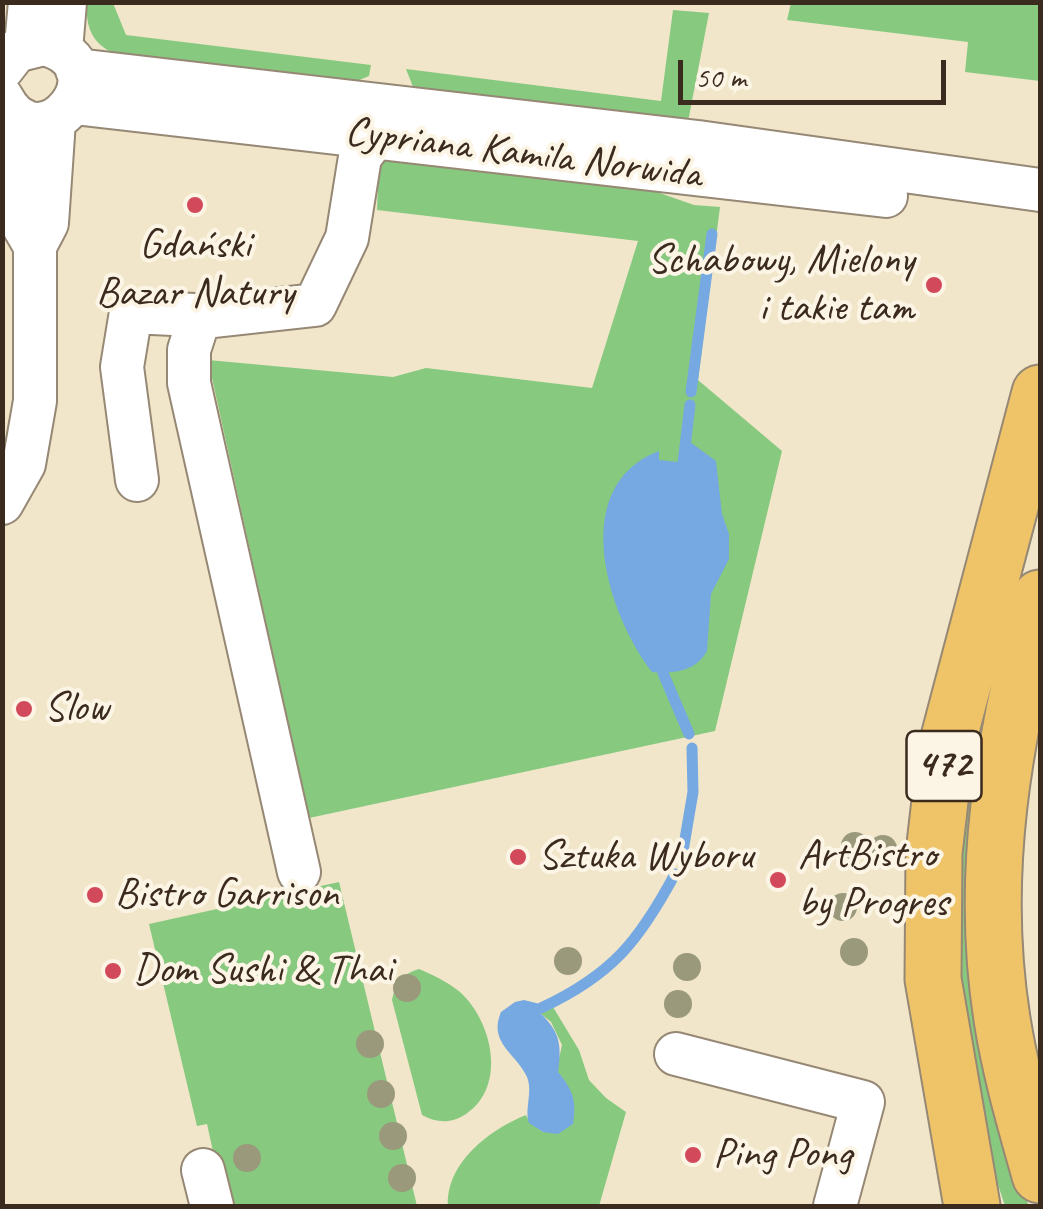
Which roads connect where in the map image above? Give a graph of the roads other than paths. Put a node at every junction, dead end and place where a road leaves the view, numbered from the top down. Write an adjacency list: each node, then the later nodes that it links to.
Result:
1 (30, 2): 3 (street)
2 (66, 2): 3 (street)
3 (32, 81): 4 (street, Cypriana Kamila Norwida); 9 (street)
4 (378, 120): 5 (street, Cypriana Kamila Norwida); 6 (street)
5 (1040, 190)
6 (200, 316): 8 (street); 11 (street)
7 (1040, 393): 15 (main road, 472)
8 (137, 480)
9 (2, 503)
10 (1040, 598): 13 (main road, 472)
11 (300, 872)
12 (676, 1054): 14 (street)
13 (1040, 1174)
14 (835, 1206)
15 (972, 1206)

